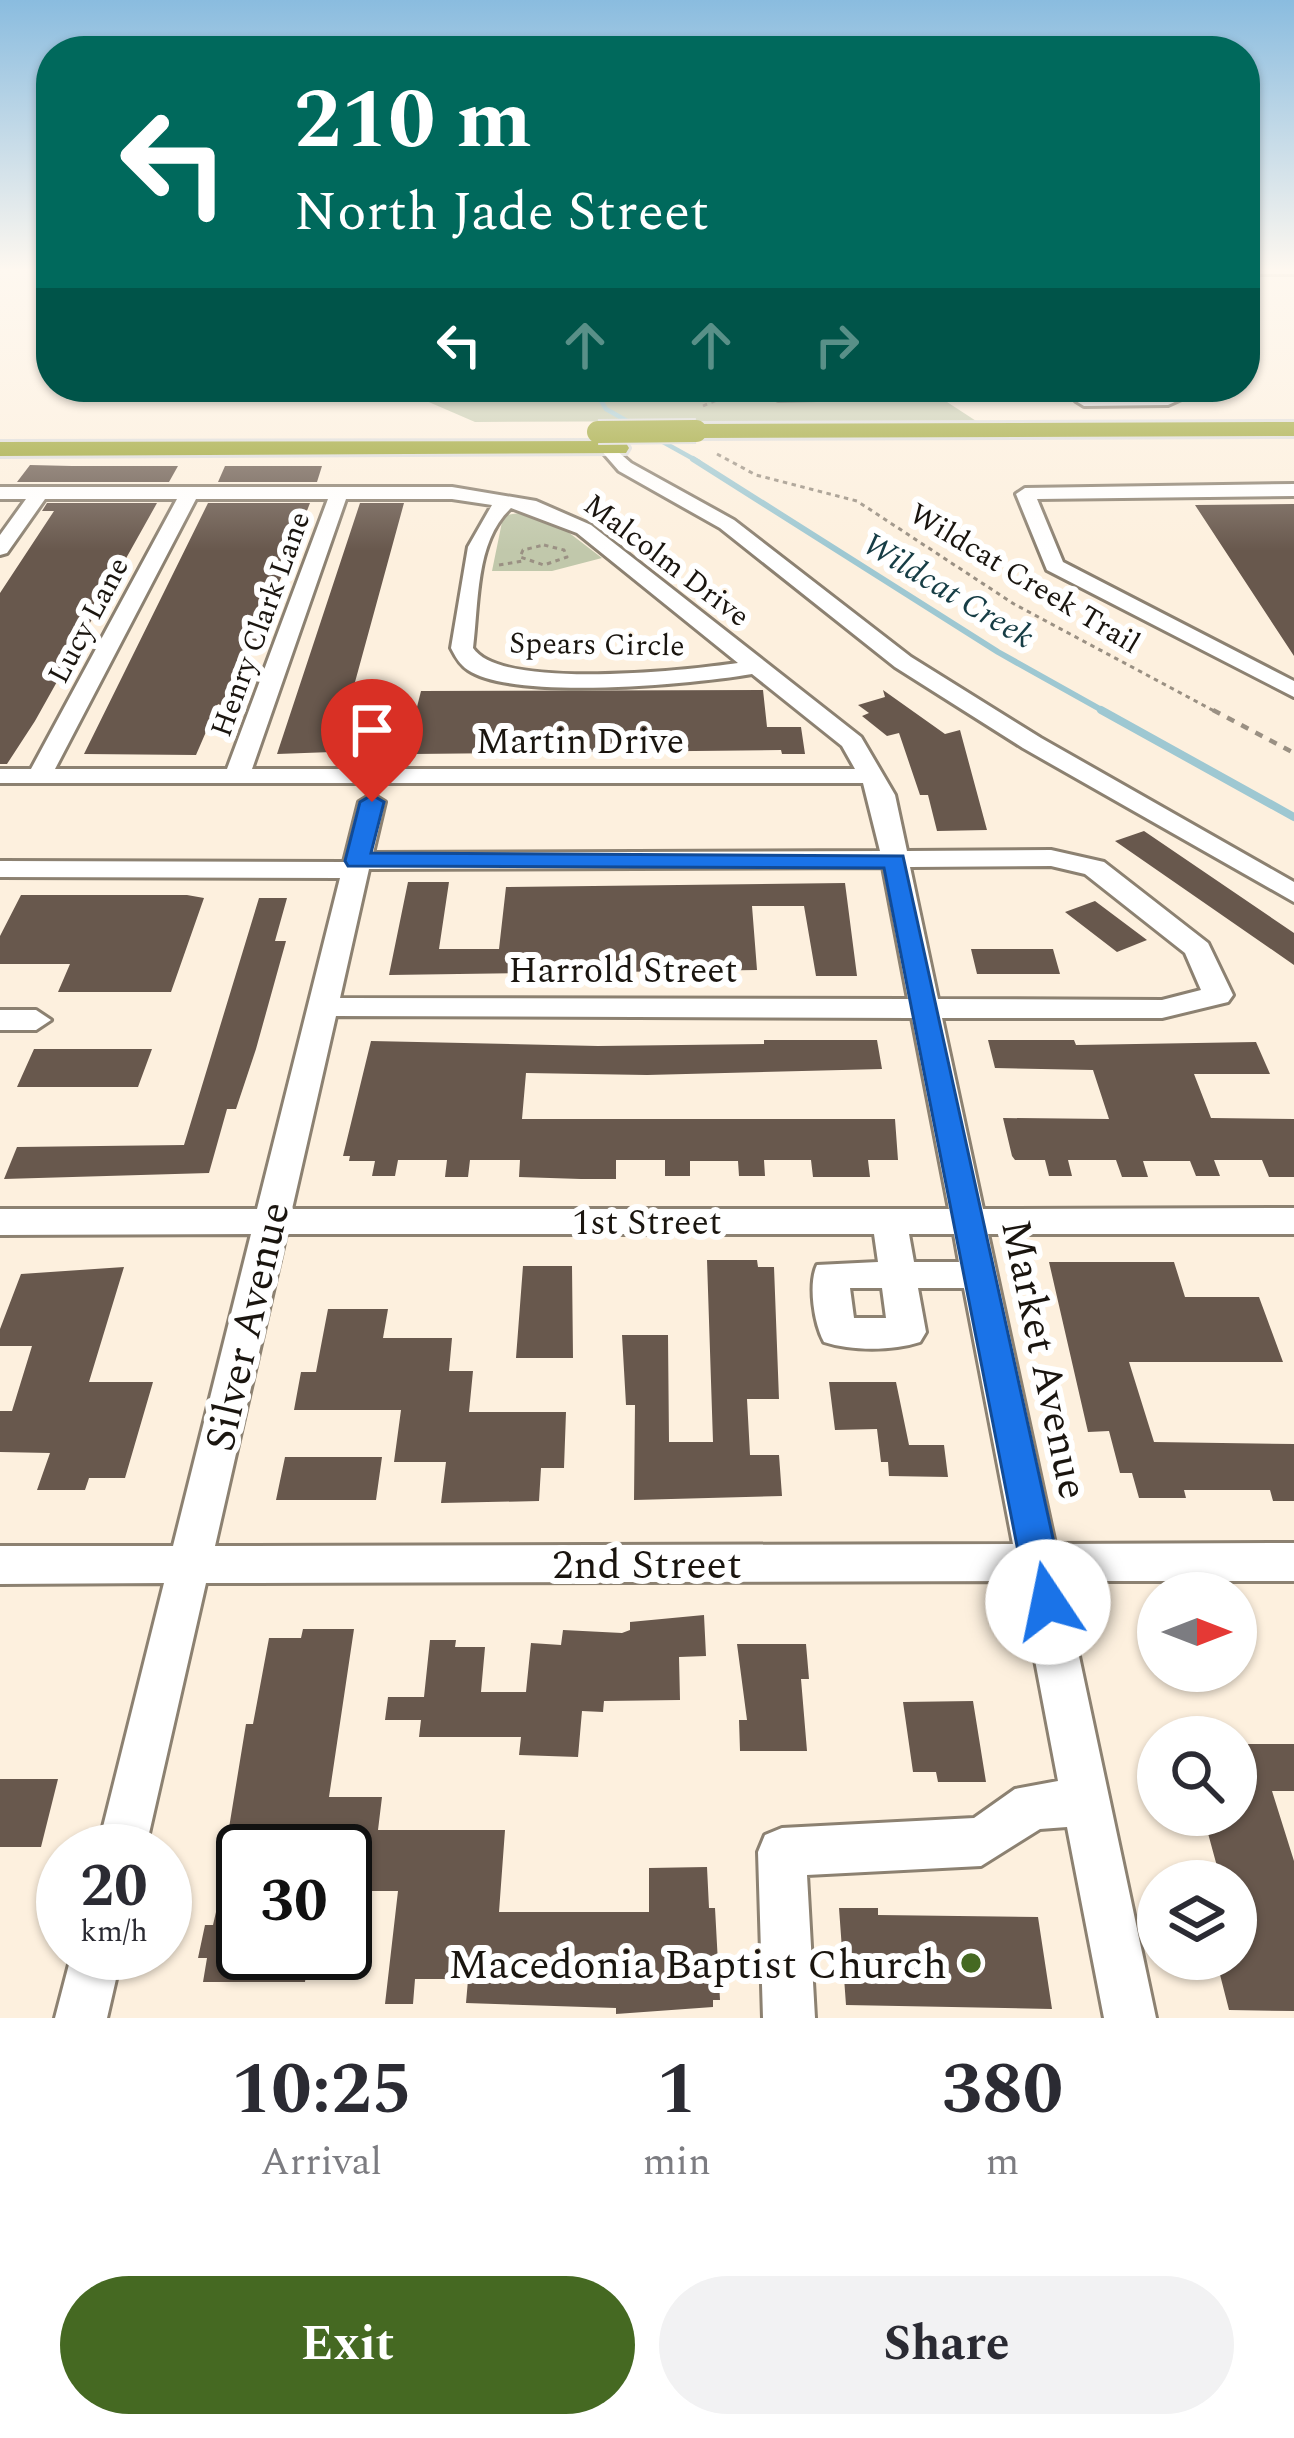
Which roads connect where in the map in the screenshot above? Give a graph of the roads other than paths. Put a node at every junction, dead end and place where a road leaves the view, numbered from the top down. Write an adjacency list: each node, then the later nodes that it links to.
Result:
1 (776, 402): 3 (street)
2 (1294, 429): 3 (highway)
3 (785, 430): 6 (highway)
4 (0, 434): 5 (highway)
5 (607, 442): 6 (highway); 8 (highway); 26 (street)
6 (712, 446): 7 (highway)
7 (1294, 446)
8 (0, 449)
9 (1294, 490): 17 (street)
10 (40, 492): 11 (street, Malcolm Drive); 12 (street, Malcolm Drive); 15 (street)
11 (190, 492): 13 (street, Malcolm Drive); 19 (street, Lucy Lane)
12 (0, 493)
13 (339, 493): 14 (street, Malcolm Drive); 20 (street, Henry Clark Lane)
14 (508, 500): 16 (street, Malcolm Drive); 16 (street, Spears Circle)
15 (0, 549)
16 (757, 666): 21 (street, Malcolm Drive)
17 (1294, 690)
18 (0, 776): 19 (street, Martin Drive)
19 (39, 776): 20 (street, Martin Drive)
20 (237, 776): 21 (street, Martin Drive)
21 (873, 776): 23 (street, Malcolm Drive)
22 (372, 802): 24 (street, Silver Avenue)
23 (895, 861): 24 (street); 28 (street, Market Avenue); 28 (street, Harrold Street)
24 (356, 865): 25 (street); 27 (street, Silver Avenue)
25 (0, 869)
26 (1294, 894)
27 (321, 1007): 28 (street, Harrold Street); 31 (street, Silver Avenue)
28 (924, 1008): 35 (street, Market Avenue)
29 (36, 1019): 30 (street)
30 (0, 1020)
31 (271, 1221): 33 (street, 1st Street); 34 (street, 1st Street); 39 (street, Silver Avenue)
32 (1294, 1221): 35 (street, 1st Street)
33 (0, 1222)
34 (890, 1222): 35 (street, 1st Street); 36 (street)
35 (968, 1222): 36 (street, Market Avenue)
36 (980, 1275): 37 (street, Market Avenue)
37 (1040, 1562): 38 (street, 2nd Street); 39 (street, 2nd Street); 41 (street, Market Avenue)
38 (1294, 1562)
39 (189, 1564): 40 (street, 2nd Street); 42 (street, Silver Avenue)
40 (0, 1565)
41 (1088, 1802): 45 (street); 46 (street, Market Avenue)
42 (127, 1824)
43 (90, 1980): 44 (street)
44 (81, 2018)
45 (789, 2018)
46 (1130, 2018)

